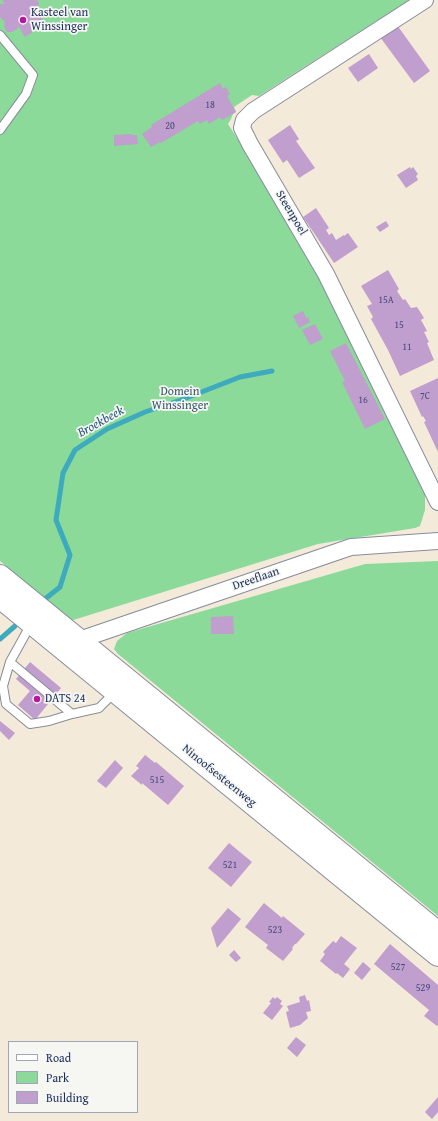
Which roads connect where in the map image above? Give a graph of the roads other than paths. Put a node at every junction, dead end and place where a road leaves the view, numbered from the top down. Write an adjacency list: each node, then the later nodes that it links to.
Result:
1 (425, 0): 4 (street, Steenpoel)
2 (0, 35): 3 (lane)
3 (0, 130)
4 (438, 502)
5 (438, 542): 9 (street, Dreeflaan)
6 (0, 576): 9 (main road, Ninoofsesteenweg)
7 (0, 597): 8 (main road, Ninoofsesteenweg)
8 (32, 623): 10 (lane); 11 (main road, Ninoofsesteenweg)
9 (78, 640): 13 (main road, Ninoofsesteenweg)
10 (10, 662): 12 (lane); 12 (lane)
11 (115, 691): 12 (lane); 14 (main road, Ninoofsesteenweg)
12 (72, 714)
13 (438, 933)
14 (438, 955)

